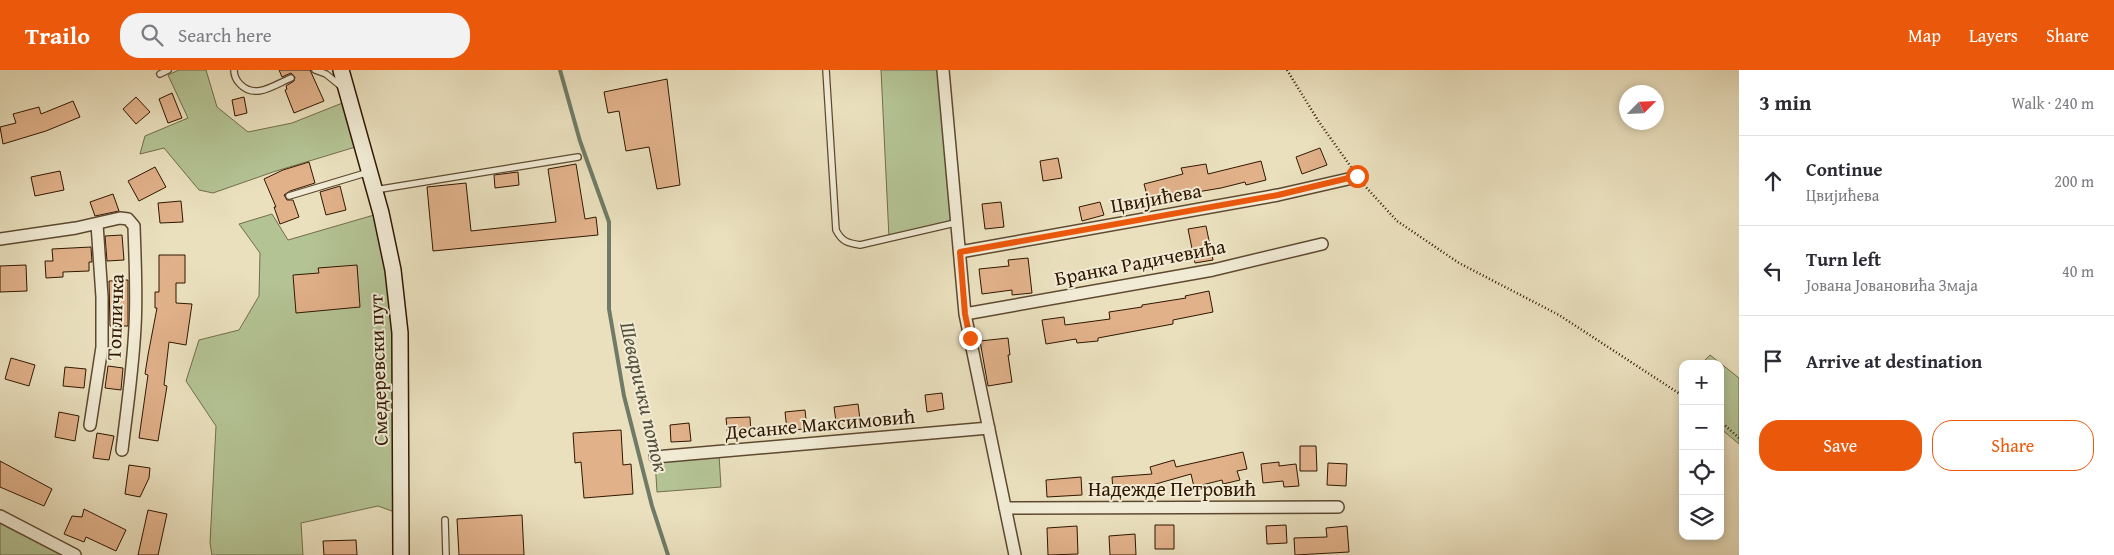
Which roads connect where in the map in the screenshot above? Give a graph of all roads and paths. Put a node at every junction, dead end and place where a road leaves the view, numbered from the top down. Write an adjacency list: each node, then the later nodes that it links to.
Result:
1 (168, 70): 8 (lane)
2 (234, 70): 9 (lane)
3 (315, 70): 10 (lane)
4 (341, 70): 10 (main road, Смедеревски пут)
5 (826, 70): 16 (lane)
6 (943, 70): 16 (street)
7 (1287, 70): 13 (path)
8 (160, 74)
9 (291, 78)
10 (346, 89): 12 (main road, Смедеревски пут)
11 (578, 157): 14 (lane)
12 (369, 172): 14 (main road, Смедеревски пут); 15 (lane)
13 (1357, 176): 20 (street, Цвијићева); 22 (path)
14 (375, 190): 34 (main road, Смедеревски пут)
15 (289, 196)
16 (955, 222): 20 (street)
17 (98, 224): 18 (street, Топличка); 23 (street, Топличка); 27 (street, Топличка)
18 (0, 238)
19 (1322, 244): 21 (street, Бранка Радичевића)
20 (960, 252): 21 (street)
21 (965, 314): 25 (street)
22 (1679, 393)
23 (90, 425)
24 (1724, 425): 26 (path)
25 (989, 428): 28 (street, Десанке Максимовић); 30 (street)
26 (1739, 438)
27 (122, 450)
28 (655, 457)
29 (1338, 507): 30 (street, Надежде Петровић)
30 (1005, 508): 36 (street)
31 (0, 516): 33 (street)
32 (444, 520): 35 (lane)
33 (75, 555)
34 (401, 555)
35 (446, 555)
36 (1015, 555)

